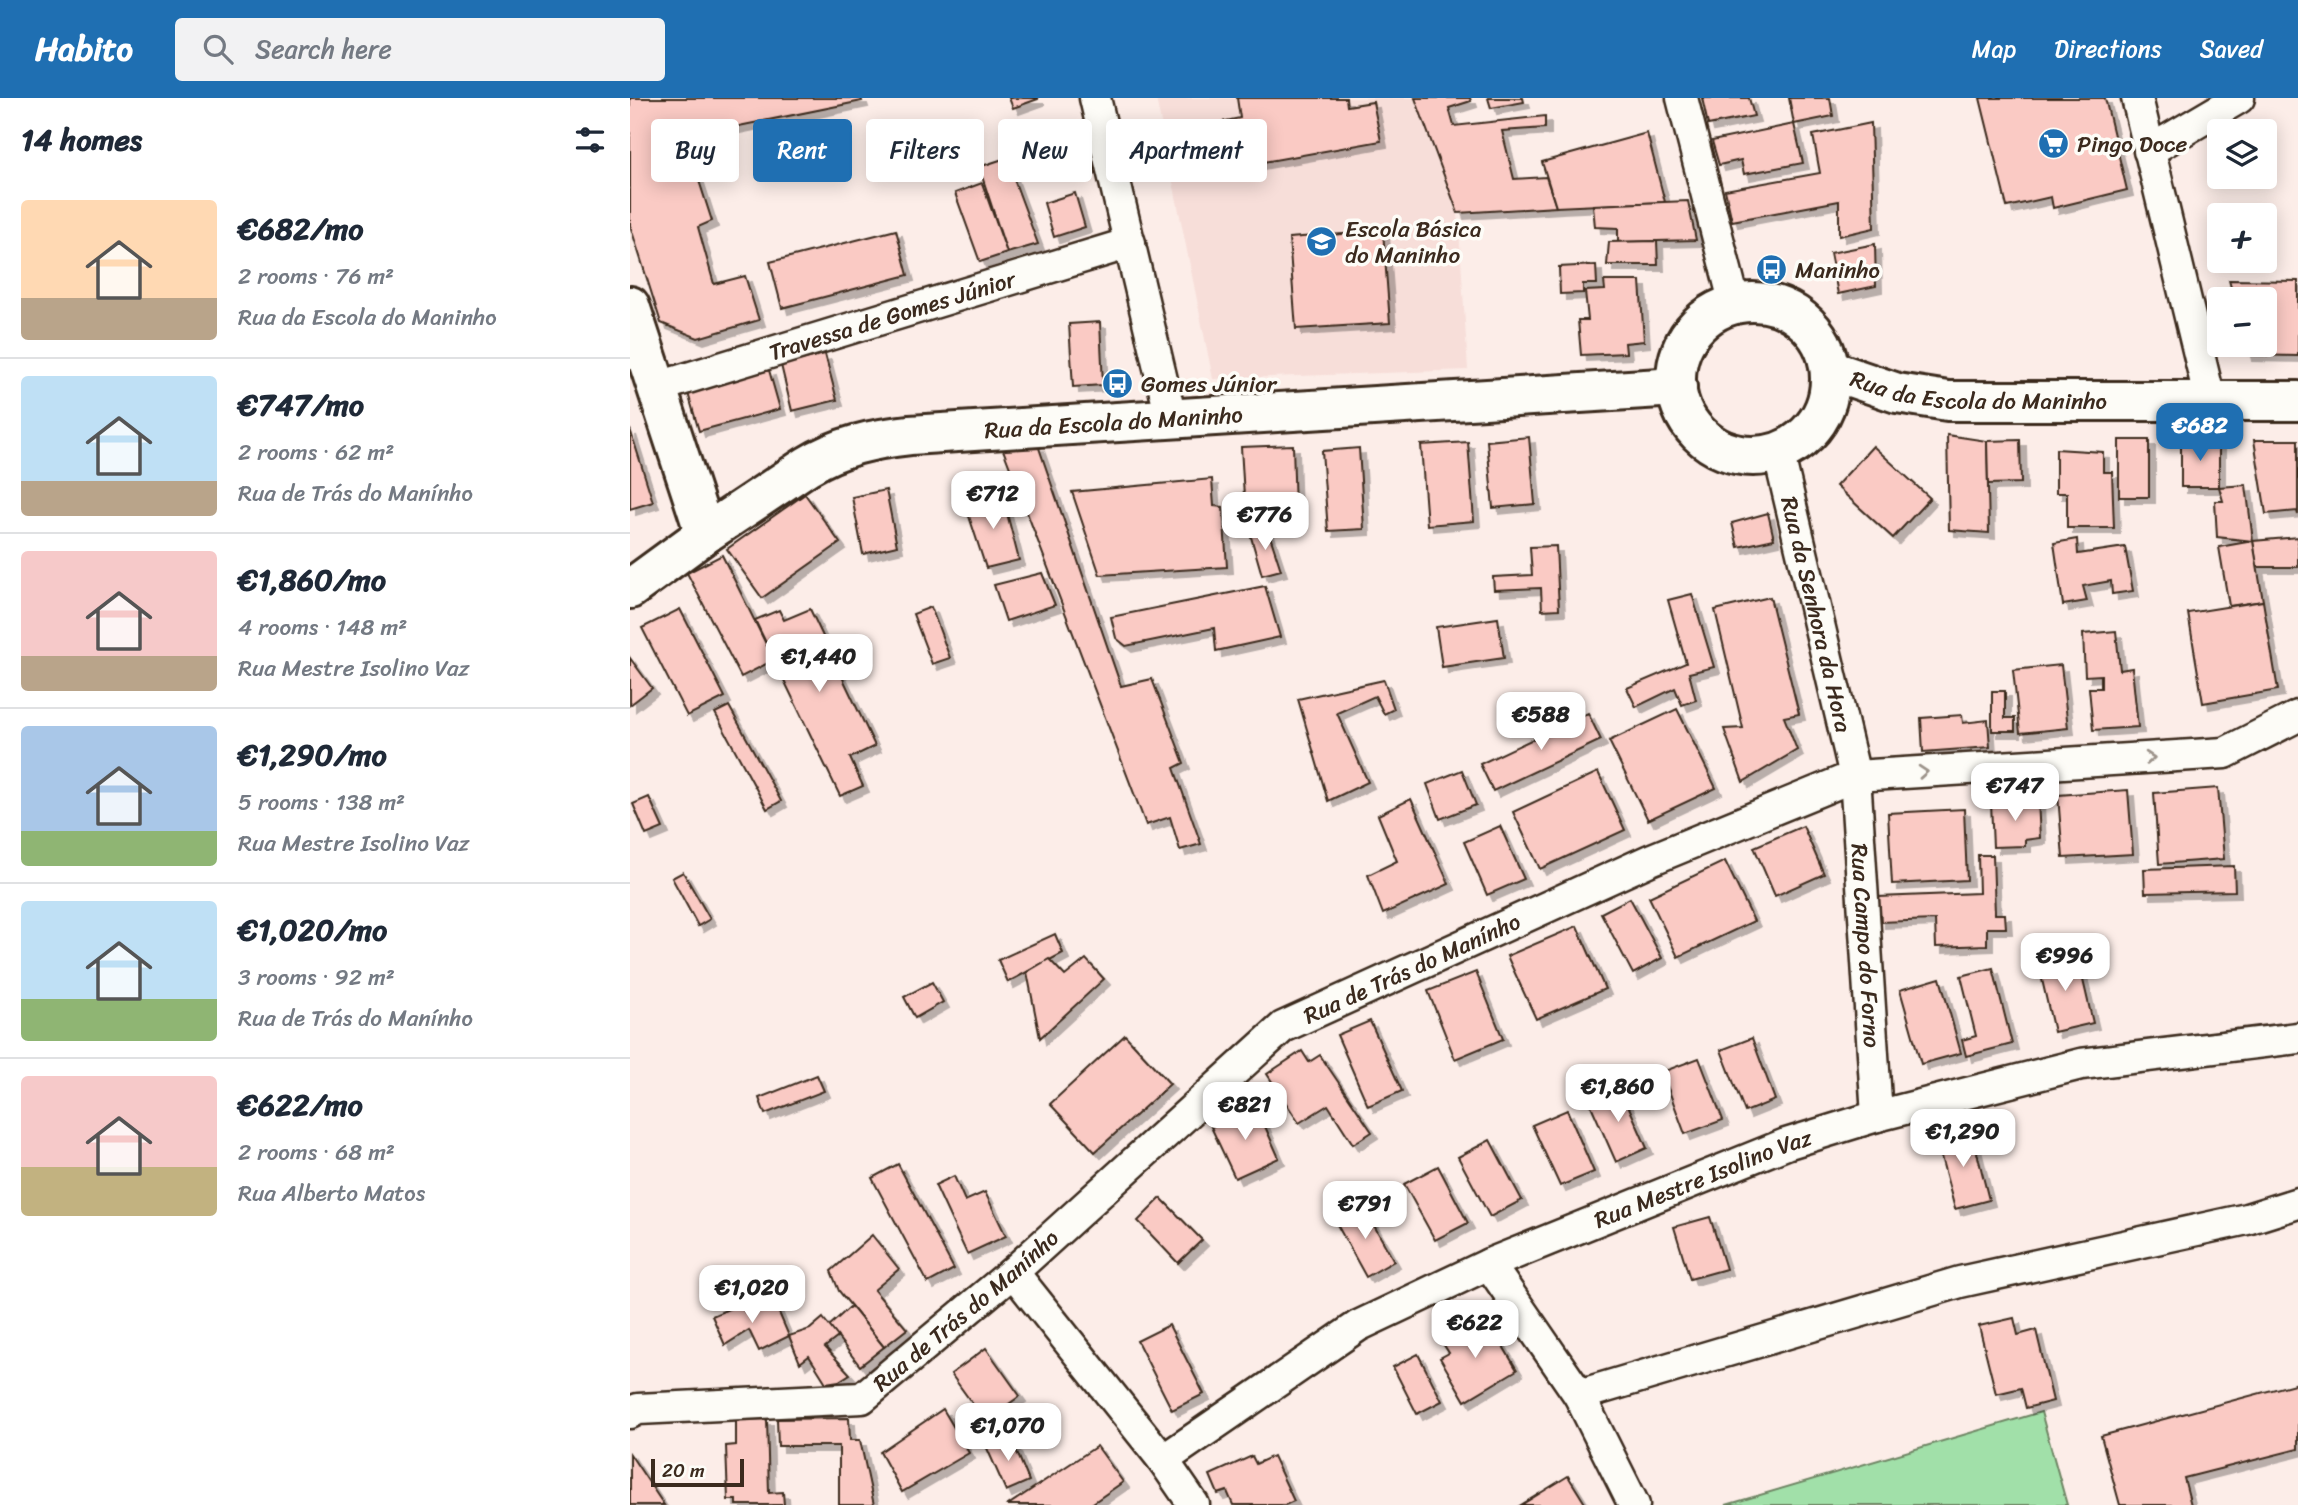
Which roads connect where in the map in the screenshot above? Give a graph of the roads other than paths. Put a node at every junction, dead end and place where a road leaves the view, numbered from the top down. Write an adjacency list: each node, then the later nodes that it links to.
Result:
1 (1095, 98): 6 (street)
2 (1682, 98): 7 (street)
3 (2137, 98): 5 (street)
4 (2239, 98): 5 (street)
5 (2149, 150): 12 (street)
6 (1130, 243): 11 (street, Travessa de Gomes Júnior); 14 (street)
7 (1735, 305): 9 (main road); 10 (main road)
8 (630, 306): 11 (main road)
9 (1830, 370): 12 (main road, Rua da Escola do Maninho); 15 (main road)
10 (1677, 387): 14 (main road, Rua da Escola do Maninho); 15 (main road)
11 (655, 388): 16 (main road)
12 (2210, 400): 13 (main road, Rua da Escola do Maninho)
13 (2298, 401)
14 (1171, 418): 16 (main road, Rua da Escola do Maninho)
15 (1778, 451): 19 (street, Rua da Senhora da Hora)
16 (705, 534): 17 (main road, Rua da Escola do Maninho)
17 (630, 589)
18 (2298, 716): 19 (street, Rua de Trás do Manínho, one-way to 18)
19 (1855, 776): 21 (street, Rua Campo do Forno); 24 (street, Rua de Trás do Manínho)
20 (2298, 1038): 21 (street, Rua Mestre Isolino Vaz)
21 (1877, 1116): 23 (street, Rua Mestre Isolino Vaz)
22 (2298, 1203): 25 (street)
23 (1489, 1264): 25 (street); 27 (street, Rua Mestre Isolino Vaz)
24 (1013, 1272): 26 (street, Rua de Trás do Manínho); 27 (street)
25 (1579, 1395): 29 (street)
26 (630, 1413)
27 (1163, 1460): 28 (street)
28 (1194, 1505)
29 (1634, 1505)

